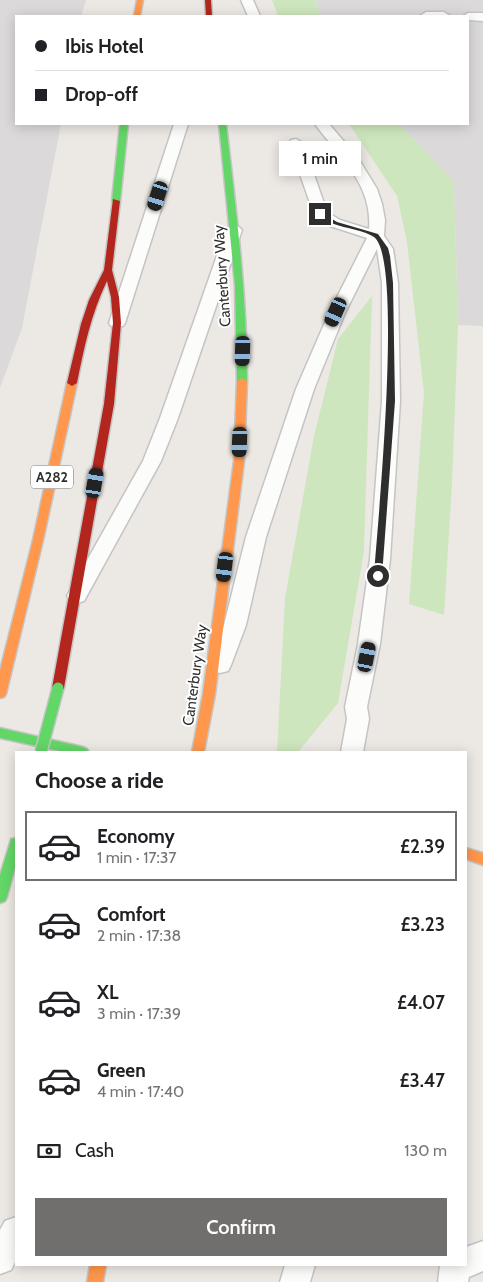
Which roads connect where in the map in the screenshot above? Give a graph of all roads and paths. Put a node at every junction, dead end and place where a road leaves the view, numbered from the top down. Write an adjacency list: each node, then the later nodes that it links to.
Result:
1 (140, 0): 4 (main road)
2 (208, 0): 5 (main road)
3 (247, 0): 6 (lane)
4 (137, 15)
5 (209, 15)
6 (254, 15)
7 (469, 17): 8 (lane)
8 (483, 17)
9 (124, 125): 16 (main road, A282)
10 (181, 125): 17 (lane)
11 (222, 125): 14 (main road, Canterbury Way)
12 (323, 125): 15 (lane)
13 (296, 143): 15 (lane)
14 (234, 230): 18 (lane); 20 (main road, Canterbury Way)
15 (376, 236): 20 (lane); 25 (lane)
16 (108, 270): 17 (main road, A282); 19 (main road, A282)
17 (117, 323): 18 (main road, A282)
18 (75, 601): 22 (main road, A282, bridge)
19 (1, 690)
20 (209, 694): 24 (main road, Canterbury Way)
21 (0, 733): 23 (main road)
22 (41, 751)
23 (79, 751)
24 (198, 751)
25 (352, 751)
26 (15, 846): 29 (main road)
27 (467, 852): 28 (main road)
28 (483, 860)
29 (0, 897)
30 (15, 1234): 32 (lane)
31 (483, 1256): 33 (lane)
32 (0, 1259)
33 (467, 1262)
34 (98, 1266): 37 (main road)
35 (300, 1266): 38 (lane)
36 (458, 1266): 39 (lane)
37 (94, 1282)
38 (296, 1282)
39 (453, 1282)

